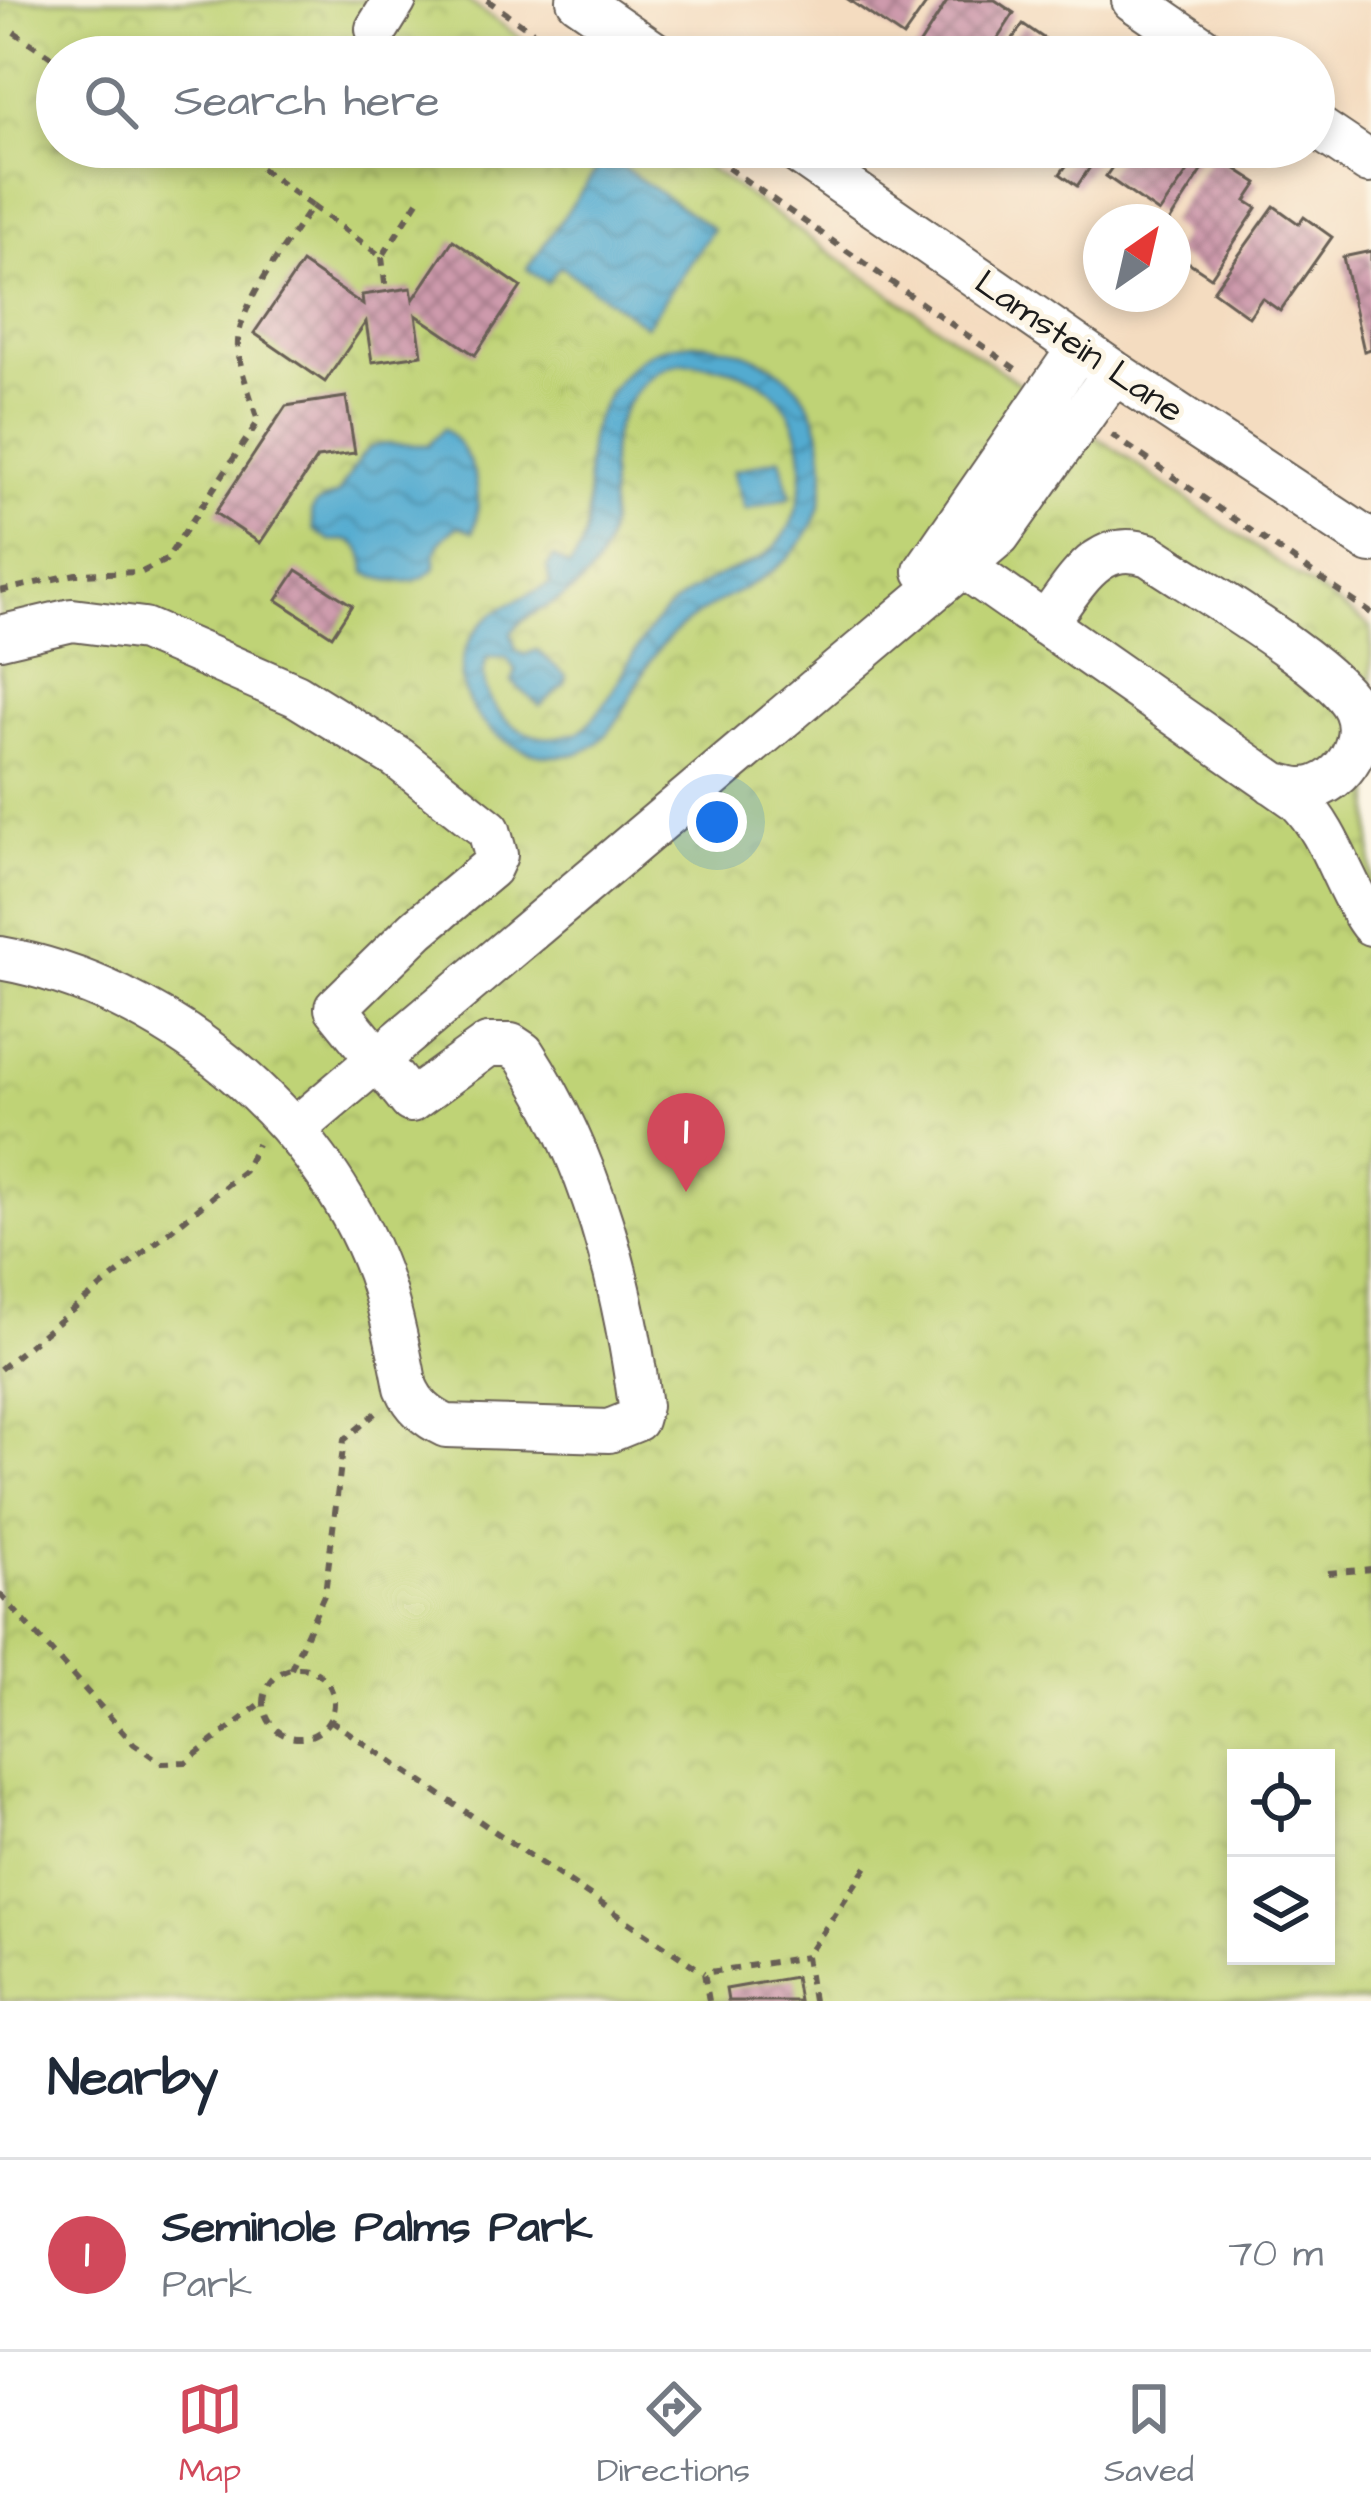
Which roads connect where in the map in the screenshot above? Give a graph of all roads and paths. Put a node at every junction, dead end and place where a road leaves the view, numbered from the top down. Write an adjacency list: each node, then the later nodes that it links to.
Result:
1 (488, 0): 5 (path)
2 (578, 0): 6 (street)
3 (1132, 0): 7 (street)
4 (14, 32): 8 (path)
5 (539, 36)
6 (630, 36)
7 (1185, 36)
8 (36, 47)
9 (1335, 139): 10 (street)
10 (1369, 162)
11 (260, 168): 14 (path)
12 (820, 168): 17 (street, Lamstein Lane)
13 (420, 198): 15 (path)
14 (312, 206): 15 (path); 20 (path)
15 (382, 256): 16 (path)
16 (386, 292)
17 (1097, 360): 18 (street, Lamstein Lane); 19 (street)
18 (1371, 542)
19 (952, 559): 21 (street); 26 (street)
20 (0, 591)
21 (1045, 624): 23 (street); 23 (street)
22 (0, 638): 26 (street)
23 (1273, 783): 24 (street)
24 (1371, 924)
25 (0, 958): 27 (street)
26 (380, 1058): 27 (street); 29 (street)
27 (284, 1119): 28 (path); 29 (street)
28 (0, 1369)
29 (406, 1388): 33 (path)
30 (1371, 1569): 31 (path)
31 (1328, 1573)
32 (0, 1594): 34 (path)
33 (291, 1669): 34 (path); 35 (path)
34 (263, 1702): 35 (path)
35 (330, 1720): 38 (path)
36 (868, 1865): 37 (path)
37 (806, 1957): 38 (path); 40 (path)
38 (704, 1973): 39 (path)
39 (709, 2001)
40 (813, 2001)

